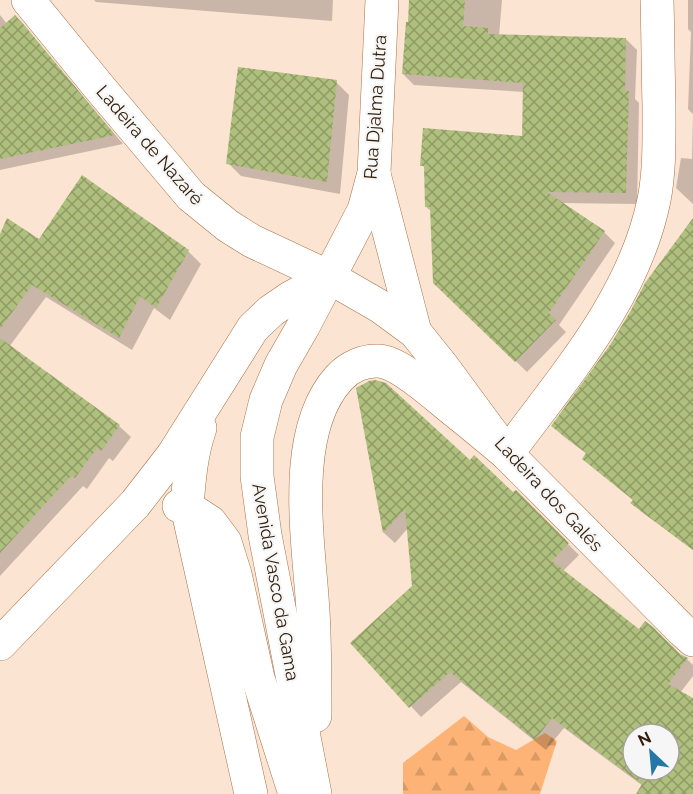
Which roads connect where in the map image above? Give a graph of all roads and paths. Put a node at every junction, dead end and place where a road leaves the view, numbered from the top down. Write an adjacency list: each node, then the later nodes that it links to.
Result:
1 (28, 0): 5 (main road, Ladeira de Nazaré)
2 (382, 0): 4 (main road, Rua Djalma Dutra)
3 (657, 0): 8 (main road)
4 (374, 173): 5 (main road, Rua Djalma Dutra); 6 (main road)
5 (329, 277): 6 (main road, Ladeira dos Galés); 7 (main road); 13 (main road, Avenida Vasco da Gama)
6 (415, 332): 8 (main road, Ladeira dos Galés)
7 (210, 398): 9 (main road); 10 (main road)
8 (507, 454): 11 (main road, Ladeira dos Galés); 13 (main road)
9 (135, 504): 10 (main road); 12 (main road)
10 (187, 507): 13 (main road); 14 (main road)
11 (693, 640)
12 (0, 644)
13 (308, 792)
14 (251, 794)

